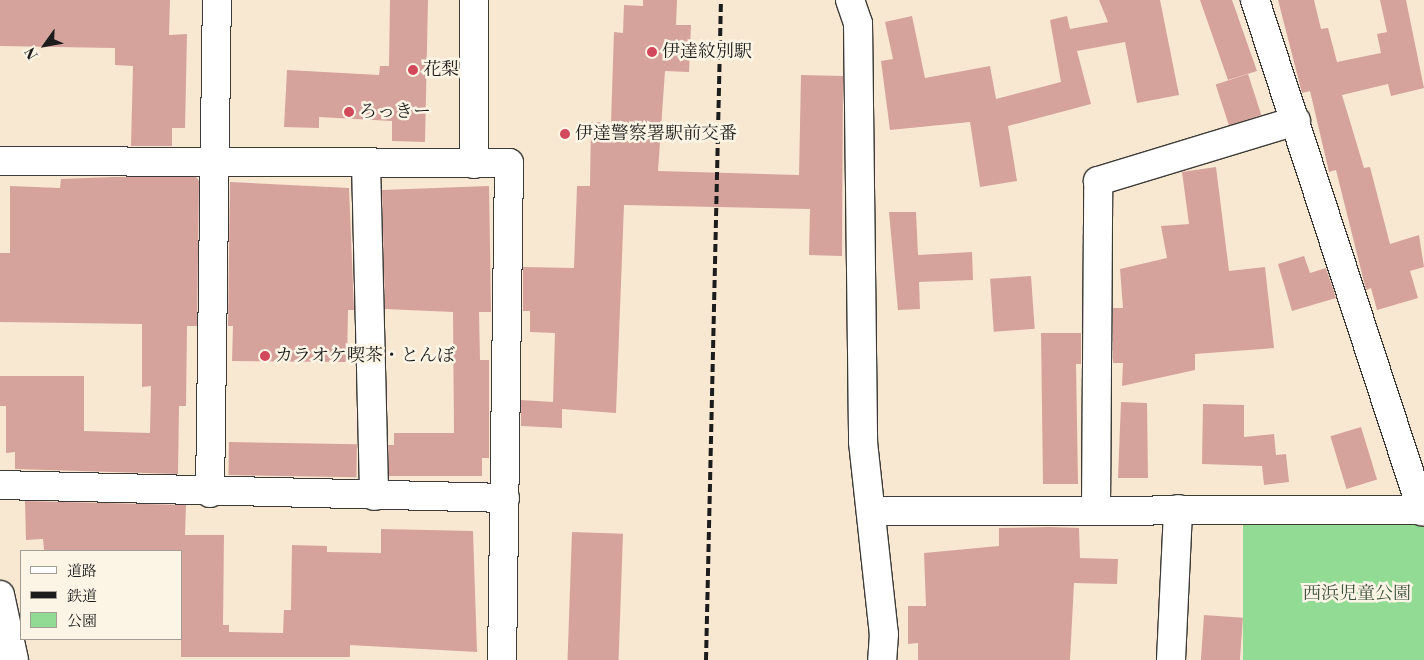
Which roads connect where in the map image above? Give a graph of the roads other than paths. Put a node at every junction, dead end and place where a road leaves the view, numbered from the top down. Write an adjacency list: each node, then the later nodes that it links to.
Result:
1 (217, 0): 6 (street)
2 (474, 0): 9 (street)
3 (1256, 0): 5 (street)
4 (854, 11): 17 (street)
5 (1296, 121): 14 (street); 16 (street)
6 (216, 160): 7 (street); 8 (street); 11 (street)
7 (0, 161)
8 (366, 163): 9 (street); 12 (street)
9 (474, 164): 13 (street)
10 (0, 485): 11 (street)
11 (210, 493): 12 (street)
12 (374, 496): 13 (street)
13 (505, 498): 20 (street)
14 (1096, 508): 15 (street); 17 (street)
15 (1178, 509): 16 (street); 22 (street)
16 (1423, 510)
17 (871, 511): 21 (street)
18 (0, 595): 19 (street)
19 (14, 660)
20 (502, 660)
21 (882, 660)
22 (1171, 660)

